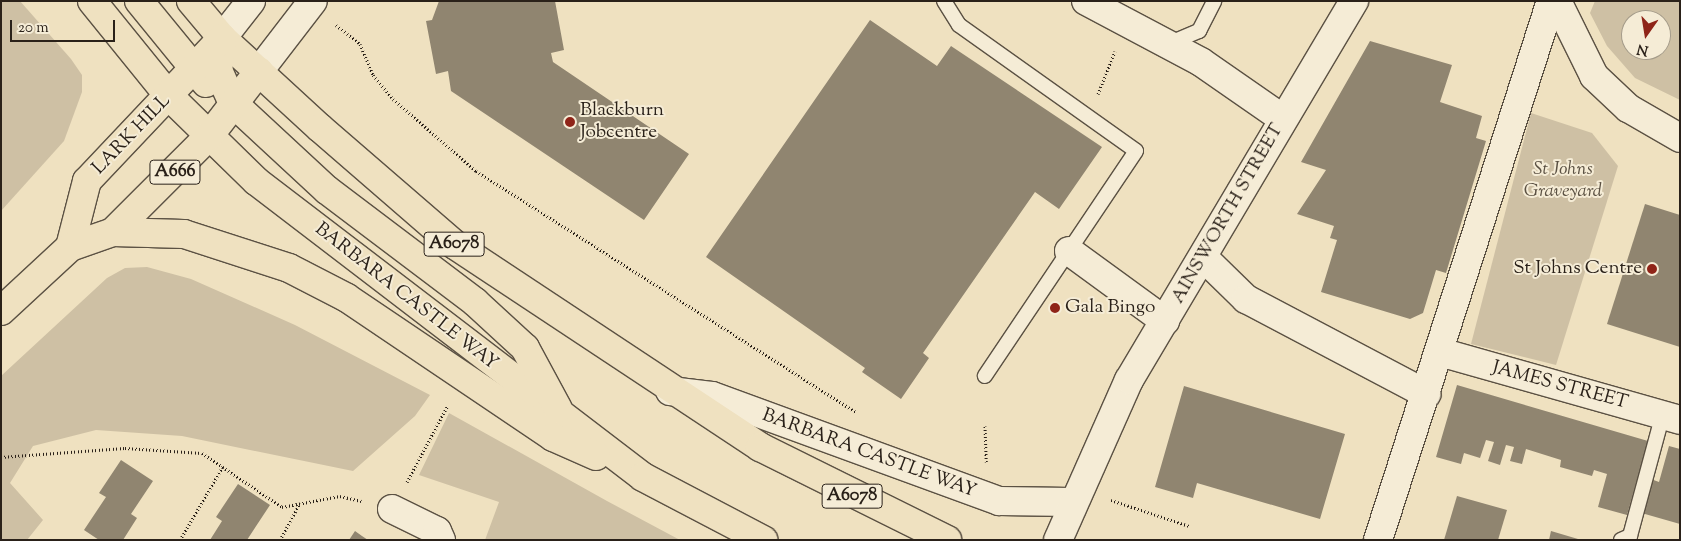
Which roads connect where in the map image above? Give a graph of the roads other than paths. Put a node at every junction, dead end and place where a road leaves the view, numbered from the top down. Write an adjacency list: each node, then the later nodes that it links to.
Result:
1 (92, 1): 16 (highway, BARBARA CASTLE WAY)
2 (139, 1): 14 (highway)
3 (191, 1): 12 (highway, BARBARA CASTLE WAY / A6078)
4 (251, 1): 12 (street)
5 (944, 1): 23 (lane)
6 (1086, 1): 13 (street)
7 (1214, 1): 13 (lane)
8 (1354, 1): 18 (street, AINSWORTH STREET)
9 (1550, 1): 27 (street)
10 (1557, 1): 20 (street)
11 (311, 3): 15 (street)
12 (222, 38): 14 (highway, LARK HILL / A666); 15 (highway, BARBARA CASTLE WAY / A6078); 17 (highway)
13 (1168, 44): 18 (street)
14 (197, 67): 16 (highway, LARK HILL / A666); 19 (highway)
15 (259, 71): 17 (highway, A666); 29 (highway, BARBARA CASTLE WAY / A6078)
16 (169, 96): 19 (highway, BARBARA CASTLE WAY); 22 (highway, LARK HILL / A666)
17 (233, 103): 19 (highway, A666); 32 (highway)
18 (1283, 119): 24 (street, AINSWORTH STREET)
19 (209, 136): 21 (highway, A666); 32 (highway, BARBARA CASTLE WAY)
20 (1680, 138)
21 (113, 232): 22 (highway, A666); 33 (highway)
22 (70, 246): 25 (highway, A666)
23 (1069, 250): 26 (street); 28 (lane)
24 (1204, 258): 26 (street, AINSWORTH STREET); 30 (street)
25 (1, 311)
26 (1165, 321): 34 (street, AINSWORTH STREET)
27 (1440, 352): 30 (street); 31 (street, JAMES STREET)
28 (985, 376)
29 (670, 391): 34 (street, BARBARA CASTLE WAY); 38 (highway, BARBARA CASTLE WAY / A6078)
30 (1426, 394): 40 (street)
31 (1671, 417): 41 (lane)
32 (563, 419): 33 (highway, BARBARA CASTLE WAY)
33 (643, 477): 37 (highway, BARBARA CASTLE WAY)
34 (1074, 495): 39 (street, AINSWORTH STREET)
35 (392, 509): 36 (street)
36 (441, 540)
37 (763, 540)
38 (947, 540)
39 (1058, 540)
40 (1378, 540)
41 (1621, 540)

